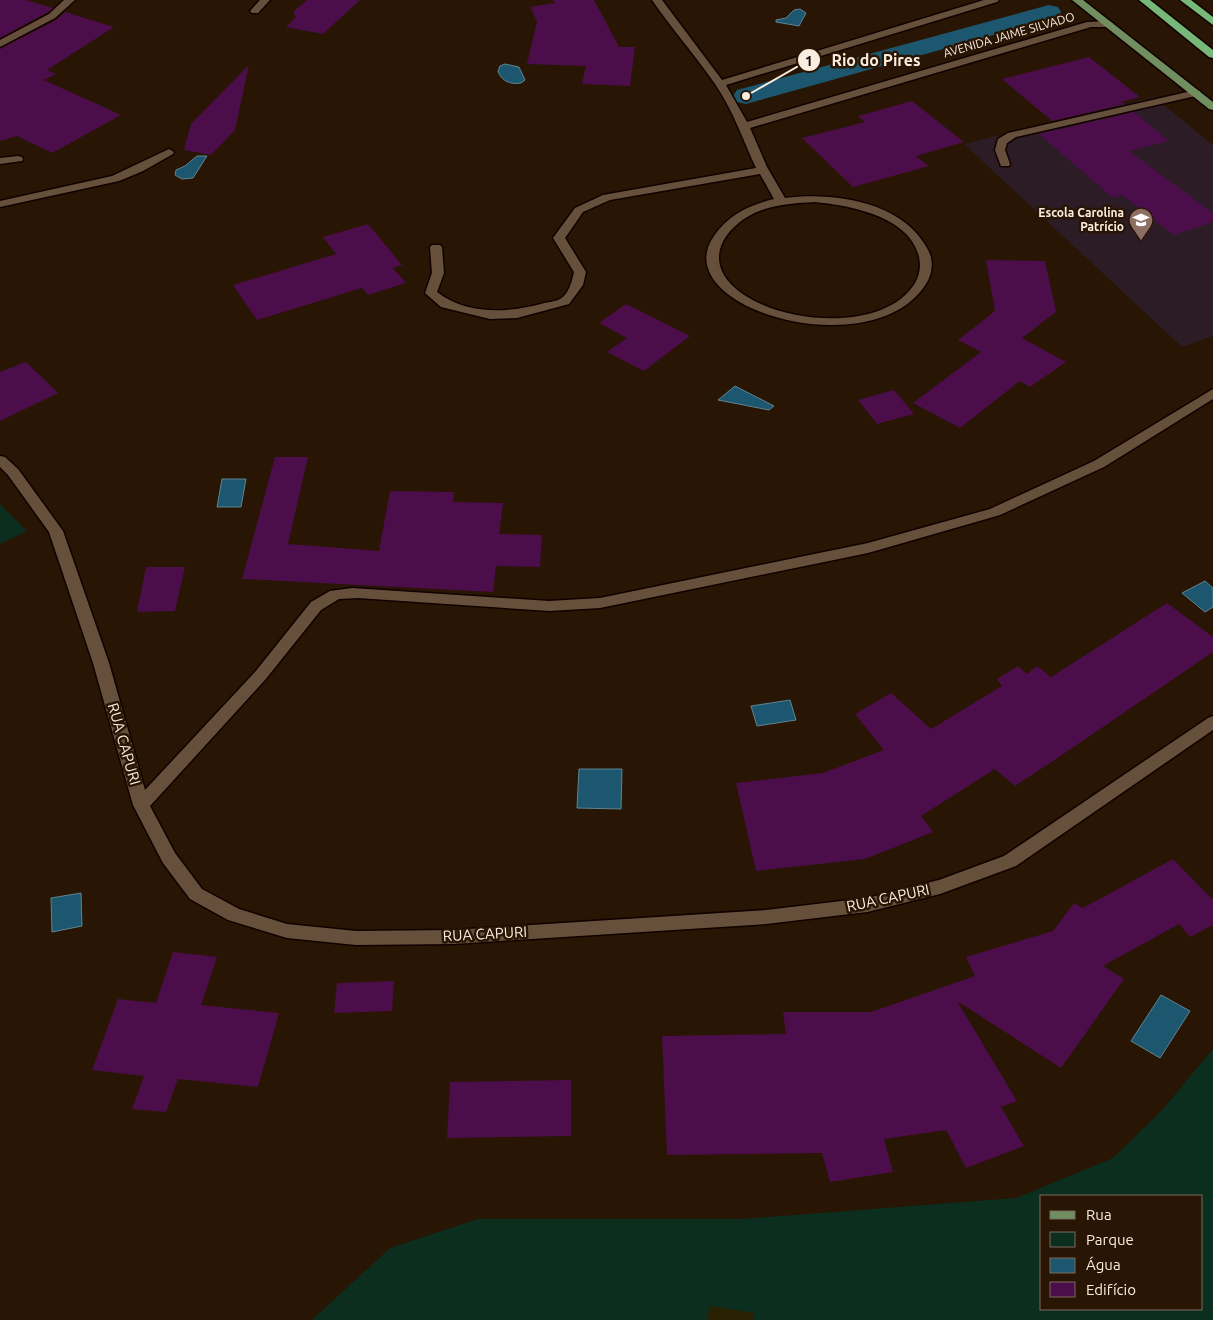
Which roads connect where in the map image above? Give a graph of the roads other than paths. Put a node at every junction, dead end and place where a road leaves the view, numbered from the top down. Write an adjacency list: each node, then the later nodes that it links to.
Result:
1 (70, 0): 11 (street)
2 (265, 0): 8 (street)
3 (657, 0): 13 (street)
4 (994, 0): 13 (street)
5 (1077, 0): 10 (main road)
6 (1144, 0): 12 (highway)
7 (1186, 0): 9 (highway)
8 (255, 11)
9 (1213, 22)
10 (1109, 24): 14 (main road); 16 (street, AVENIDA JAIME SILVADO)
11 (0, 44)
12 (1213, 55)
13 (720, 84): 16 (street)
14 (1196, 93): 15 (main road); 20 (street)
15 (1213, 107)
16 (744, 126): 21 (street)
17 (169, 152): 23 (street)
18 (18, 159): 19 (street)
19 (0, 161)
20 (1005, 164)
21 (764, 170): 22 (street); 24 (street)
22 (782, 201): 22 (street)
23 (0, 204)
24 (436, 247)
25 (1213, 393): 28 (street)
26 (0, 460): 28 (street, RUA CAPURI)
27 (1213, 722): 28 (street, RUA CAPURI)
28 (141, 805)

